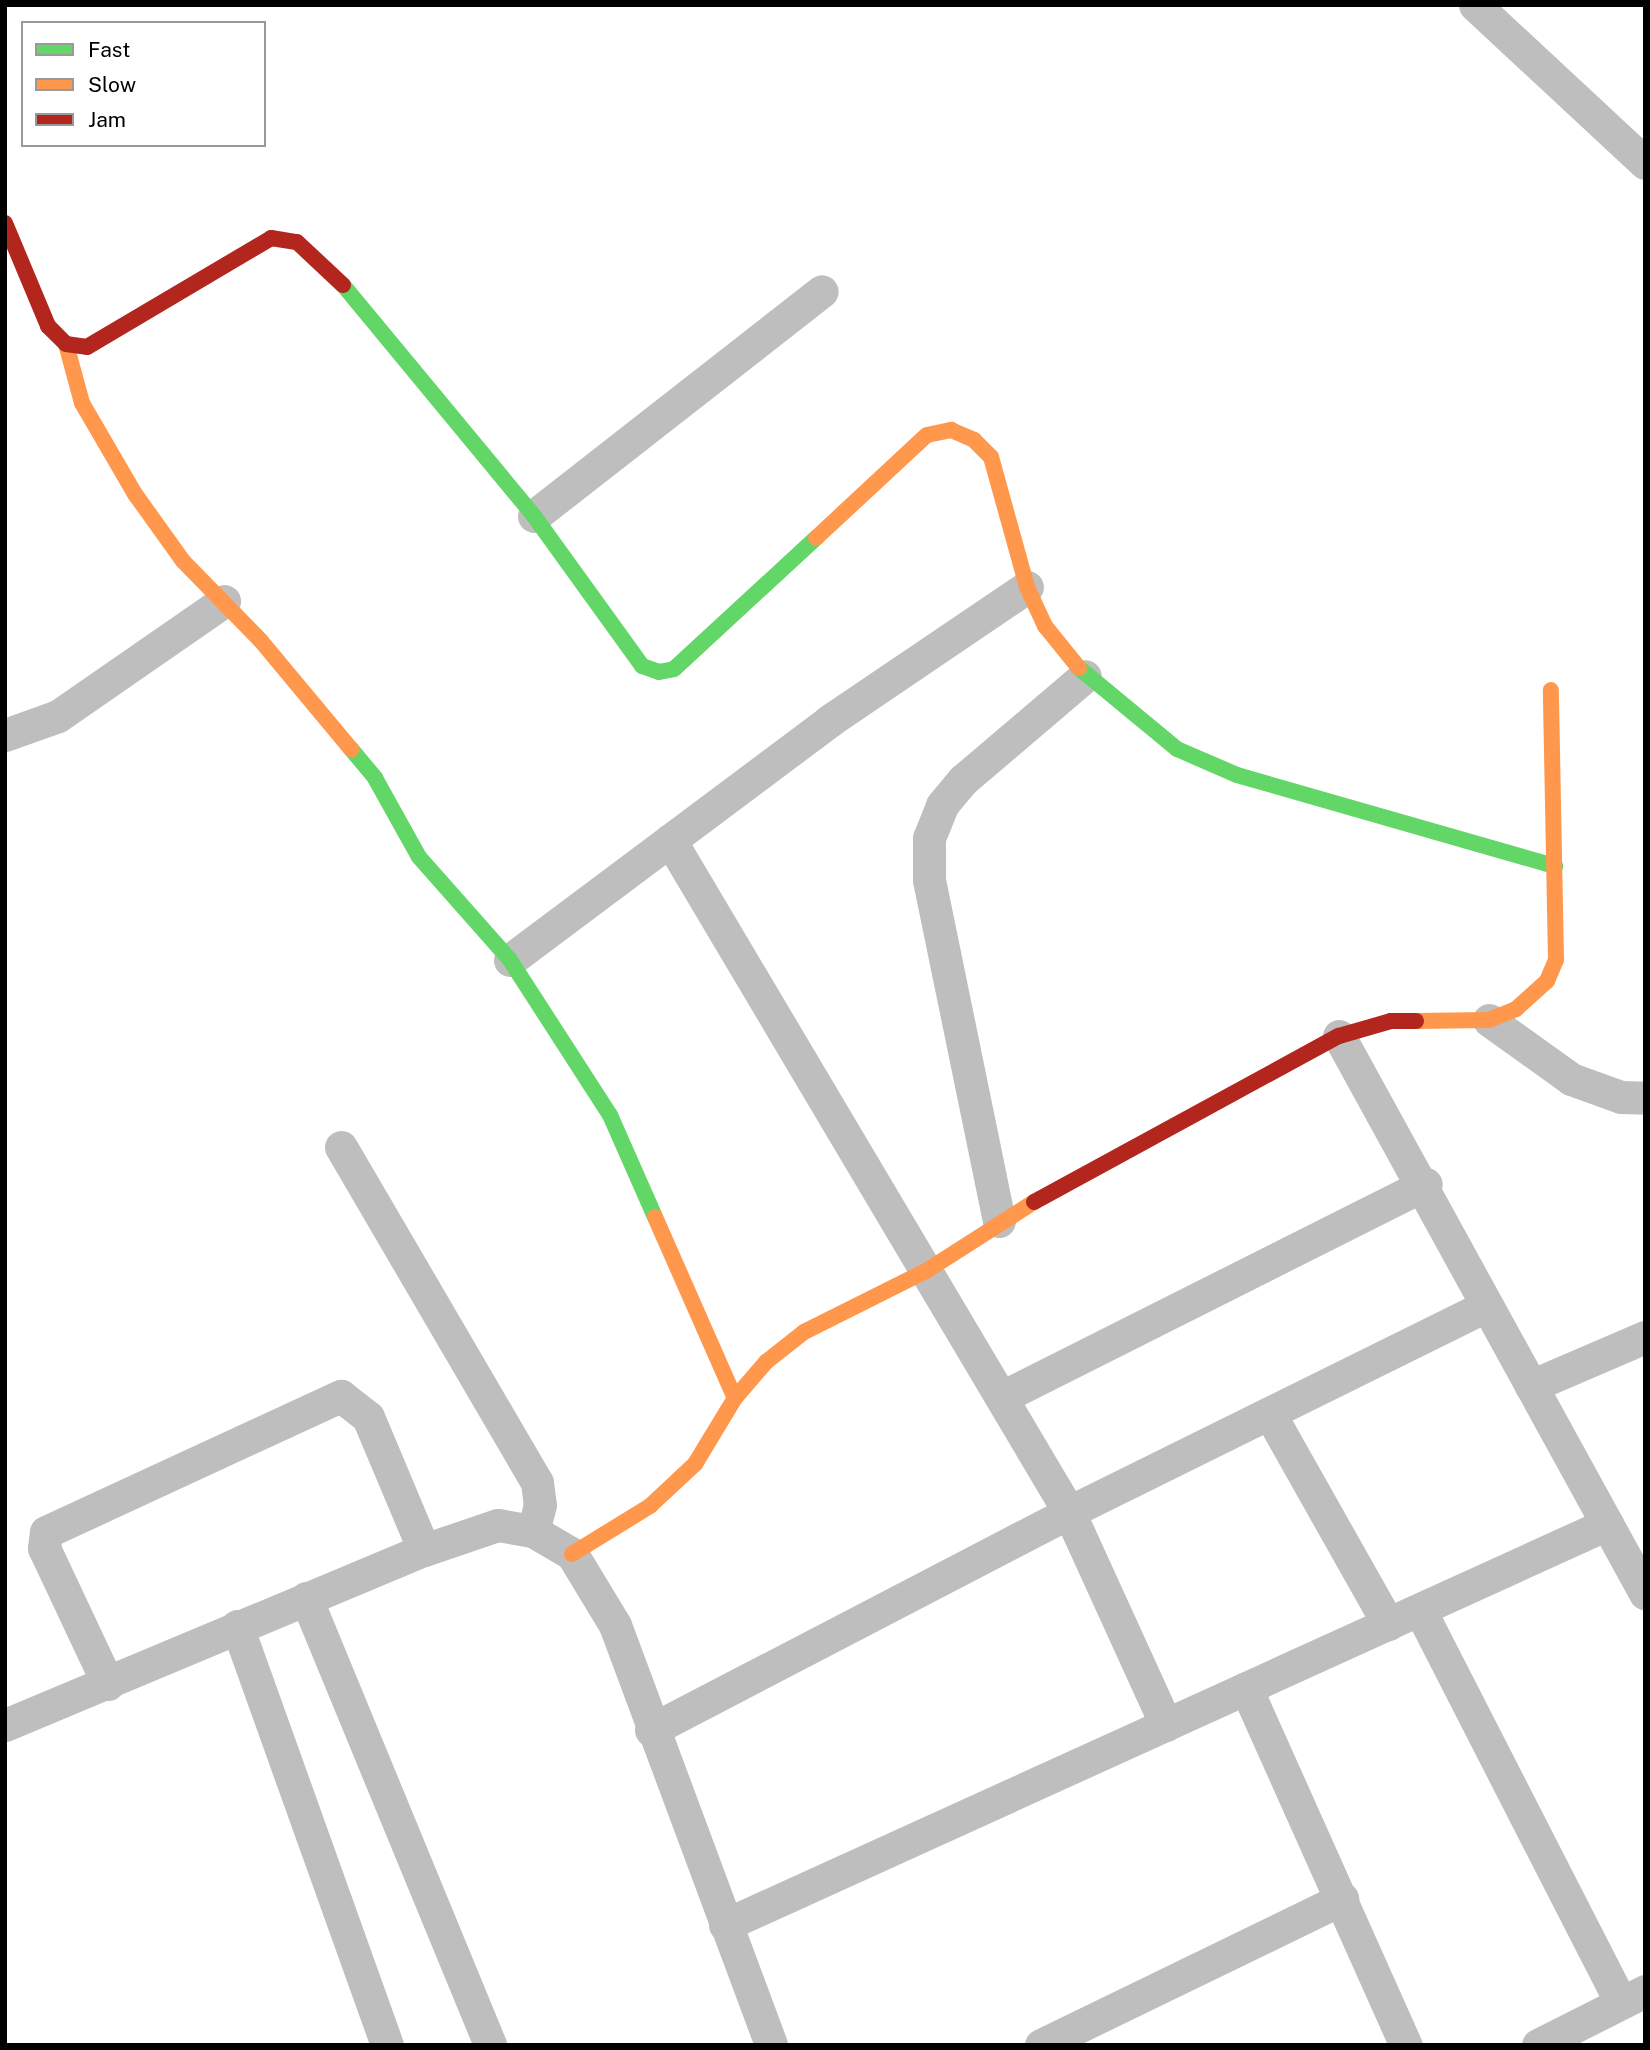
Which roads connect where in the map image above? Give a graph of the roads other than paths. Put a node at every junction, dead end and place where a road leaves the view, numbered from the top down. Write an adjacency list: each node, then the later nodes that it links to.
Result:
1 (1475, 5): 2 (street)
2 (1645, 163)
3 (5, 223): 5 (street)
4 (822, 291): 6 (street)
5 (66, 344): 6 (street); 8 (street)
6 (534, 516): 7 (street)
7 (1027, 587): 9 (street); 12 (street)
8 (224, 601): 11 (street); 14 (street)
9 (1085, 676): 13 (street); 20 (street)
10 (1551, 690): 13 (street)
11 (5, 735)
12 (670, 840): 14 (street); 21 (street)
13 (1555, 866): 15 (street)
14 (510, 960): 26 (street)
15 (1489, 1020): 16 (street); 17 (street)
16 (1339, 1036): 19 (street); 20 (street)
17 (1645, 1098)
18 (341, 1147): 30 (street)
19 (1426, 1184): 22 (street); 25 (street)
20 (999, 1221): 21 (street)
21 (926, 1270): 25 (street); 26 (street)
22 (1487, 1306): 24 (street); 27 (street)
23 (1645, 1337): 24 (street)
24 (1531, 1386): 29 (street)
25 (1004, 1396): 28 (street)
26 (735, 1398): 32 (street)
27 (1272, 1416): 28 (street); 36 (street)
28 (1069, 1512): 41 (street); 42 (street)
29 (1607, 1524): 33 (street); 35 (street)
30 (533, 1531): 31 (street); 32 (street)
31 (424, 1550): 34 (street); 38 (street)
32 (572, 1554): 42 (street)
33 (1645, 1593)
34 (306, 1598): 37 (street); 47 (street)
35 (1420, 1610): 36 (street); 45 (street)
36 (1388, 1624): 39 (street)
37 (237, 1626): 38 (street); 46 (street)
38 (108, 1684): 40 (street)
39 (1247, 1688): 41 (street); 43 (street)
40 (5, 1725)
41 (1166, 1725): 44 (street)
42 (651, 1730): 44 (street)
43 (1342, 1899): 49 (street); 50 (street)
44 (725, 1925): 48 (street)
45 (1633, 1997): 51 (street)
46 (387, 2045)
47 (489, 2045)
48 (771, 2045)
49 (1041, 2045)
50 (1406, 2045)
51 (1538, 2045)

